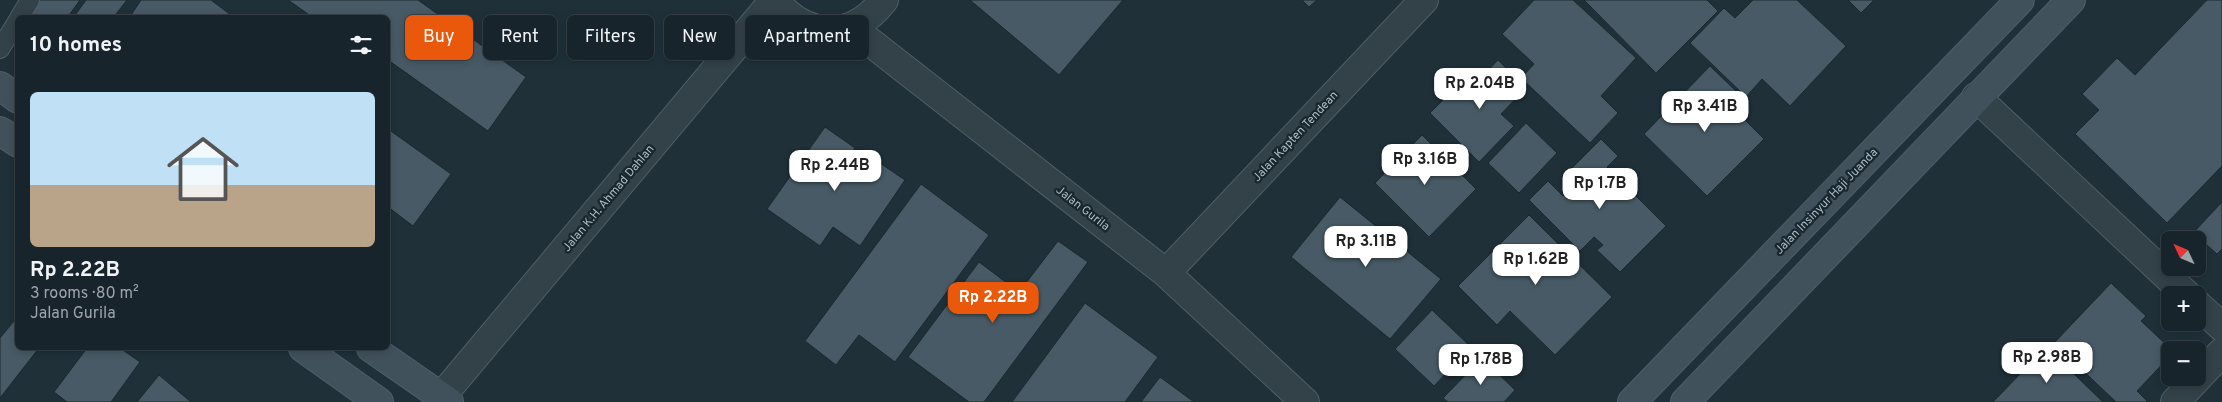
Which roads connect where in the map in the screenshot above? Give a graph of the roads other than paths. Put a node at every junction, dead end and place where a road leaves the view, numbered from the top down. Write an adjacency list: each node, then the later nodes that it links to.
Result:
1 (30, 0): 7 (lane)
2 (774, 0): 8 (street); 26 (street, Jalan K.H. Ahmad Dahlan)
3 (884, 0): 9 (street)
4 (1424, 0): 18 (street, Jalan Kapten Tendean)
5 (2020, 0): 28 (main road, Jalan Insinyur Haji Juanda)
6 (2071, 0): 15 (main road)
7 (21, 15)
8 (787, 15)
9 (869, 17)
10 (15, 24): 12 (lane)
11 (869, 40): 18 (street, Jalan Gurila)
12 (0, 49)
13 (0, 86): 14 (main road)
14 (15, 96)
15 (1976, 97): 19 (street); 29 (main road)
16 (0, 131): 17 (main road)
17 (15, 142)
18 (1166, 273): 27 (street, Jalan Gurila)
19 (2177, 286)
20 (2206, 312): 21 (street)
21 (2222, 327)
22 (306, 350): 25 (main road)
23 (374, 350): 26 (main road)
24 (2222, 352): 30 (street)
25 (369, 399)
26 (445, 399)
27 (1304, 402)
28 (1632, 402)
29 (1685, 402)
30 (2175, 402)

